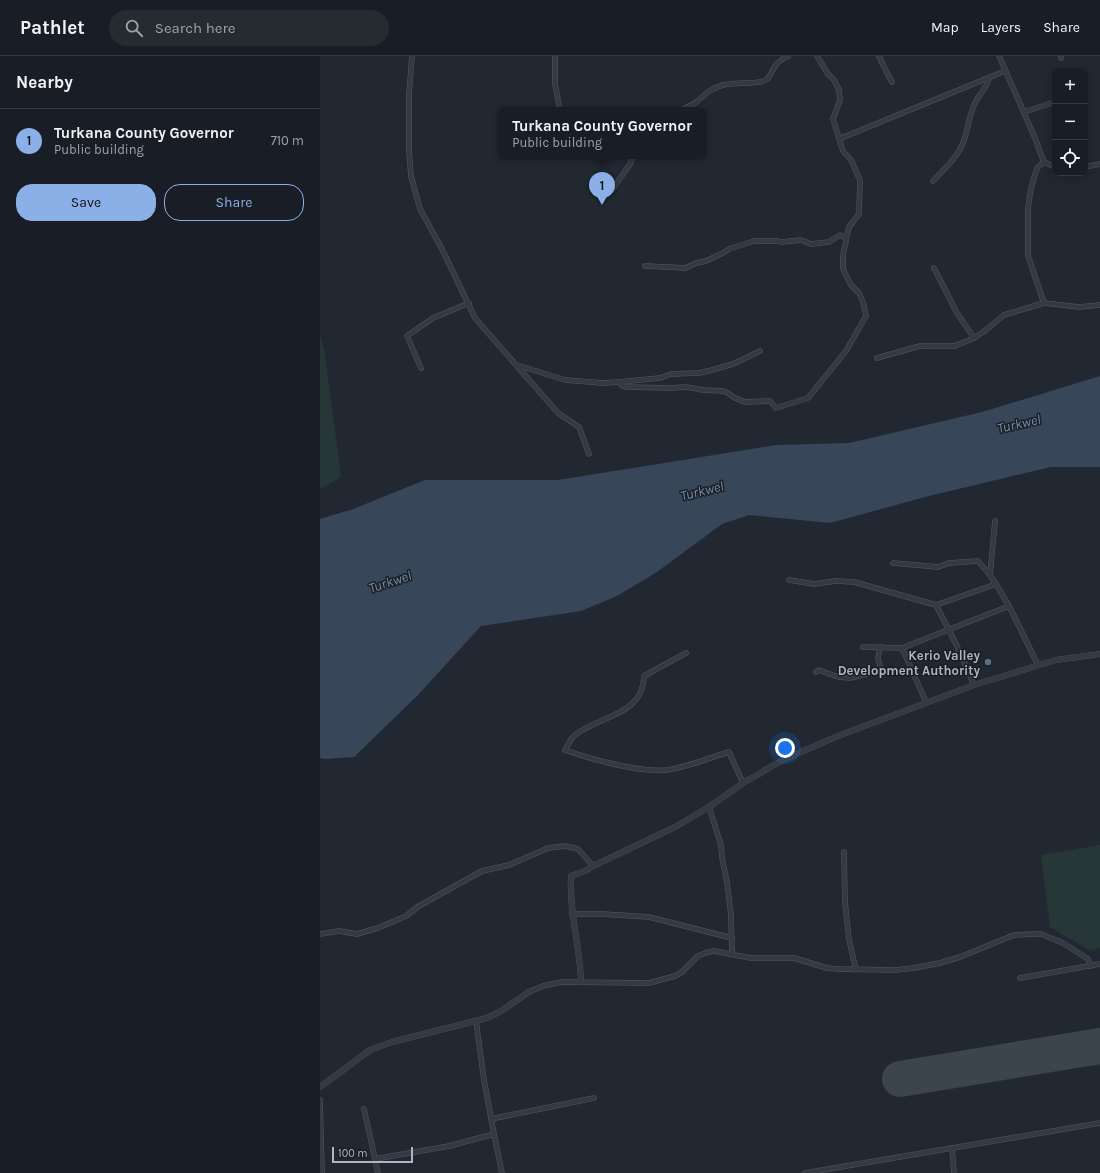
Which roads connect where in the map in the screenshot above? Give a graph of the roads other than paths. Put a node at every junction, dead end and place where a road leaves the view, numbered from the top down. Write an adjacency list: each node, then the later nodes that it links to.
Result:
1 (412, 56): 25 (street)
2 (555, 56): 11 (street)
3 (817, 56): 14 (street)
4 (879, 56): 9 (street)
5 (999, 56): 7 (street)
6 (784, 57): 12 (street)
7 (1005, 71): 8 (street); 13 (street)
8 (989, 78): 14 (street); 20 (street)
9 (892, 82)
10 (1052, 103): 13 (street)
11 (559, 107)
12 (688, 107)
13 (1024, 112): 16 (street)
14 (840, 139): 22 (street)
15 (632, 159): 21 (street)
16 (1044, 162): 18 (street); 26 (street)
17 (1100, 164): 19 (street)
18 (1052, 166)
19 (1088, 166)
20 (933, 181)
21 (612, 190)
22 (846, 238): 23 (street); 33 (street)
23 (645, 266)
24 (934, 268): 28 (street)
25 (469, 303): 31 (street); 32 (street)
26 (1044, 303): 27 (street); 28 (street)
27 (1100, 305)
28 (974, 338): 30 (street)
29 (760, 351): 33 (street)
30 (877, 358)
31 (517, 365): 33 (street); 34 (street)
32 (421, 368)
33 (618, 382)
34 (589, 454)
35 (995, 521): 37 (street)
36 (893, 563): 37 (street)
37 (990, 575): 39 (street)
38 (789, 580): 40 (street)
39 (996, 584): 40 (street); 41 (street)
40 (936, 606): 42 (street)
41 (1009, 606): 42 (street); 48 (street)
42 (948, 629): 45 (street); 50 (street)
43 (863, 647): 44 (street)
44 (880, 647): 45 (street); 49 (street)
45 (902, 648): 51 (street)
46 (686, 653): 52 (street)
47 (1100, 654): 48 (street)
48 (1038, 665): 50 (street)
49 (816, 672)
50 (974, 684): 51 (street)
51 (926, 702): 52 (street)
52 (743, 783): 53 (street)
53 (709, 807): 55 (street); 58 (street)
54 (844, 852): 62 (street)
55 (593, 866): 56 (street); 57 (street)
56 (572, 914): 58 (street); 64 (street)
57 (320, 934)
58 (732, 938): 59 (street)
59 (732, 954): 62 (street); 64 (street)
60 (1100, 964): 61 (street)
61 (1091, 966): 62 (street); 63 (street)
62 (856, 970)
63 (1020, 978)
64 (581, 982): 65 (street)
65 (528, 992): 66 (street)
66 (476, 1021): 67 (street); 71 (street)
67 (320, 1087)
68 (594, 1098): 71 (street)
69 (320, 1100): 76 (street)
70 (364, 1109): 75 (street)
71 (491, 1119): 73 (street)
72 (1100, 1123): 74 (street)
73 (494, 1134): 75 (street); 78 (street)
74 (952, 1148): 79 (street); 80 (street)
75 (375, 1159): 77 (street)
76 (322, 1173)
77 (378, 1173)
78 (502, 1173)
79 (805, 1173)
80 (954, 1173)

